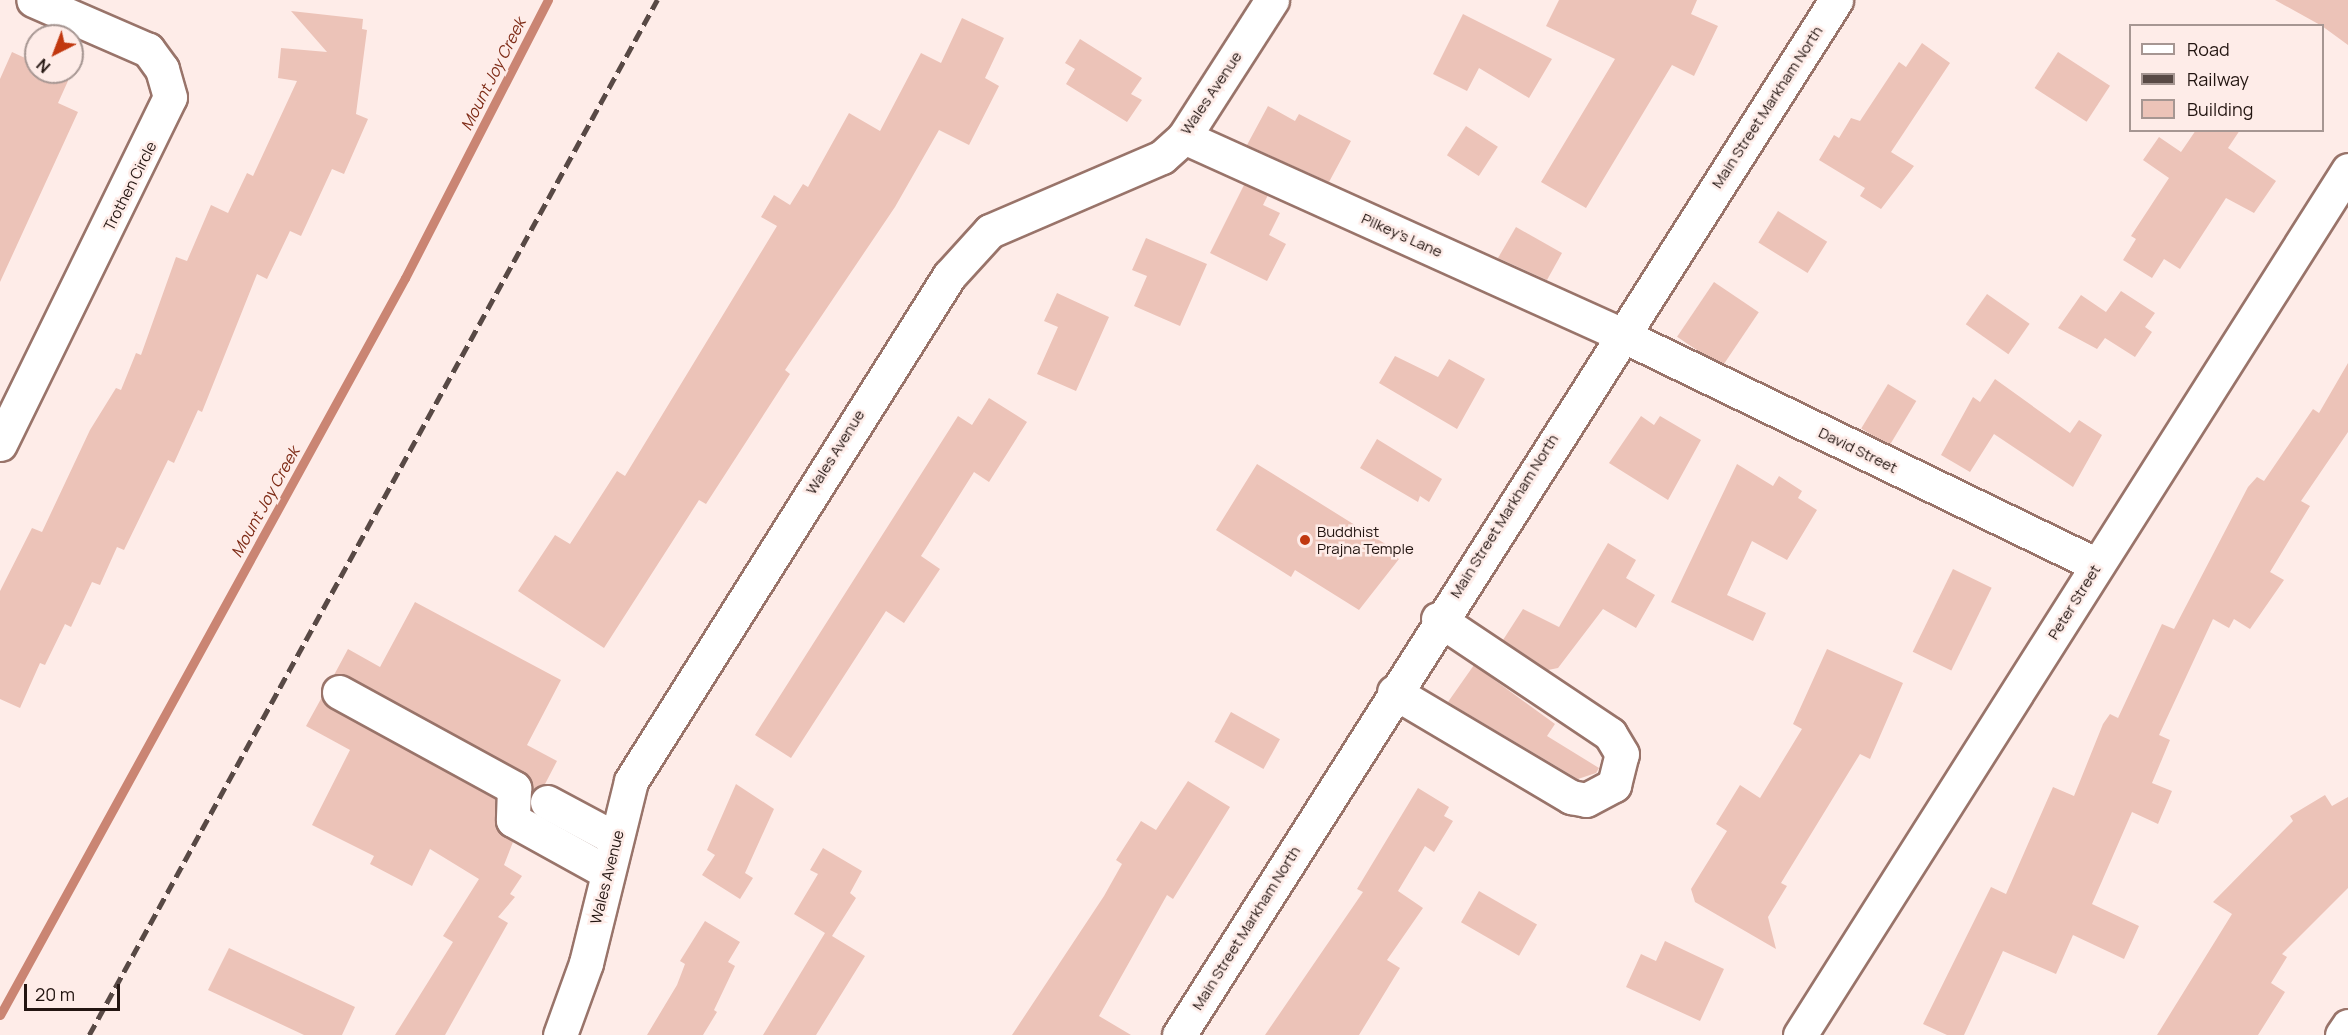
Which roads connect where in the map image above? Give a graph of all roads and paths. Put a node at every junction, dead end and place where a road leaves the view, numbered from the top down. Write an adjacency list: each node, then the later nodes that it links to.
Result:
1 (33, 0): 7 (street, Trothen Circle)
2 (1272, 0): 4 (street, Wales Avenue)
3 (1836, 0): 6 (street, Main Street Markham North)
4 (1184, 136): 6 (street, Pilkey's Lane); 13 (street, Wales Avenue)
5 (2348, 170): 8 (street, Peter Street)
6 (1620, 334): 8 (street, David Street); 9 (street, Main Street Markham North)
7 (2, 435)
8 (2097, 565): 18 (street, Peter Street)
9 (1438, 619): 11 (street, Main Street Markham North); 11 (street)
10 (339, 692): 14 (street)
11 (1394, 692): 17 (street, Main Street Markham North)
12 (547, 802): 13 (street)
13 (616, 839): 14 (street, Wales Avenue)
14 (607, 872): 16 (street, Wales Avenue)
15 (2348, 1026): 19 (street)
16 (560, 1035)
17 (1179, 1035)
18 (1800, 1035)
19 (2342, 1035)

